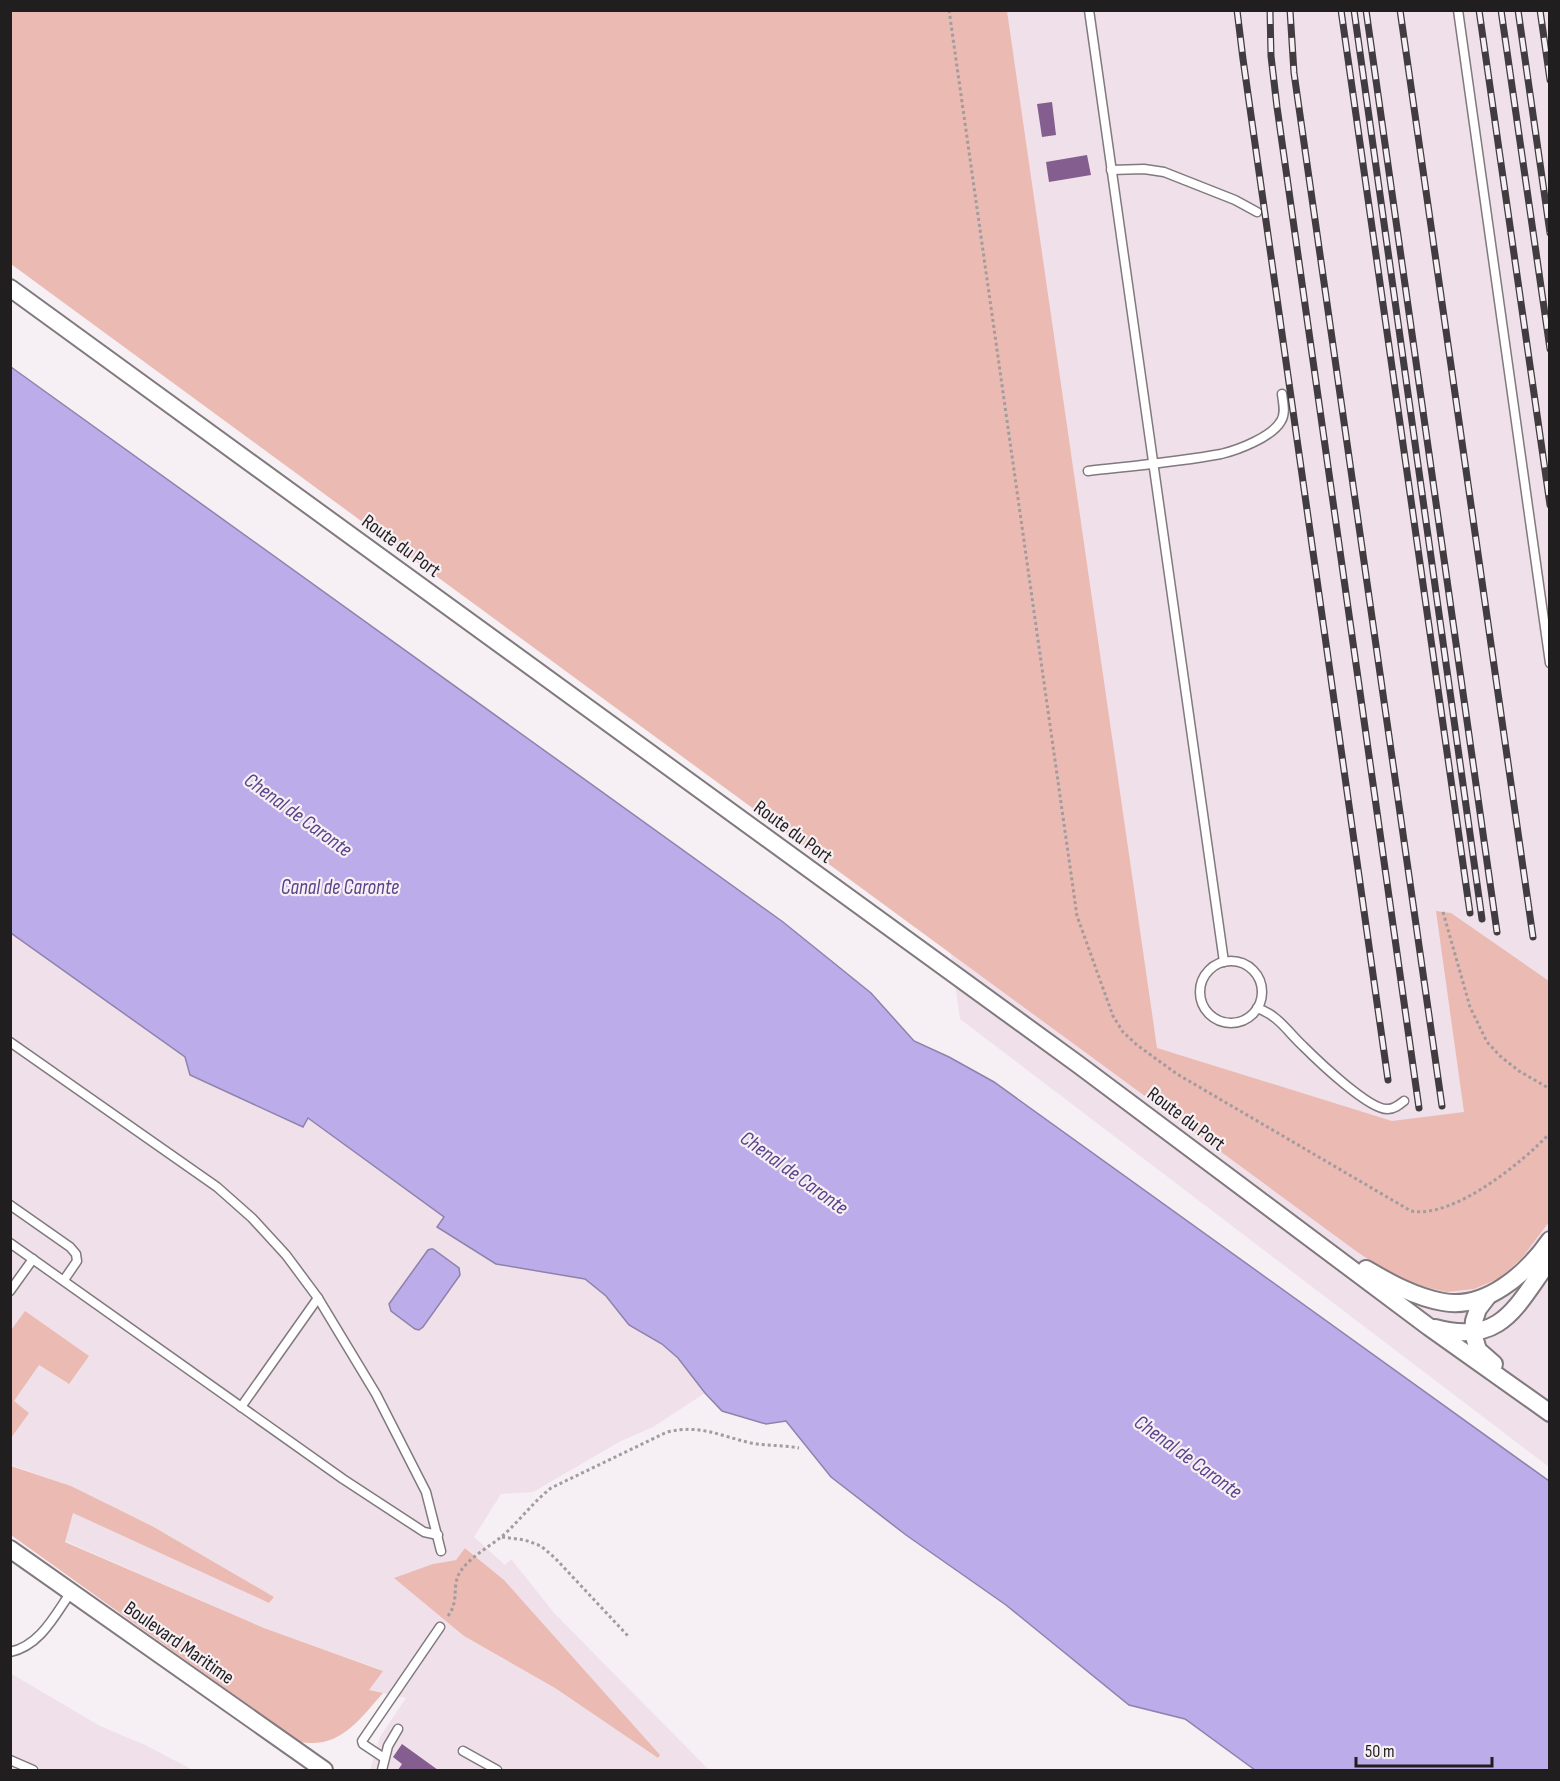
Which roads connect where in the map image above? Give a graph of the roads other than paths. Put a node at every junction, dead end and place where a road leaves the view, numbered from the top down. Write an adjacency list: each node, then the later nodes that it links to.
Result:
1 (1089, 10): 3 (lane)
2 (1458, 10): 9 (lane)
3 (1111, 170): 4 (lane); 7 (lane)
4 (1257, 212)
5 (10, 288): 15 (street, Route du Port)
6 (1282, 394): 7 (lane)
7 (1153, 463): 8 (lane); 10 (lane)
8 (1088, 471)
9 (1550, 663)
10 (1224, 962): 11 (lane); 11 (lane)
11 (1257, 1008): 13 (lane)
12 (10, 1042): 23 (lane)
13 (1404, 1101)
14 (10, 1205): 20 (lane)
15 (1284, 1218): 22 (street); 24 (street, Route du Port)
16 (1550, 1240): 22 (street)
17 (10, 1243): 18 (lane)
18 (33, 1259): 20 (lane); 21 (lane)
19 (1550, 1260): 25 (street)
20 (64, 1280): 26 (lane)
21 (10, 1291)
22 (1488, 1296): 25 (street)
23 (318, 1298): 26 (lane); 28 (lane)
24 (1429, 1327): 25 (street); 27 (street, Route du Port)
25 (1473, 1333): 27 (street)
26 (241, 1407): 28 (lane)
27 (1550, 1412)
28 (438, 1535): 30 (lane)
29 (10, 1549): 31 (street, Boulevard Maritime)
30 (441, 1551)
31 (71, 1592): 33 (lane); 39 (street, Boulevard Maritime)
32 (440, 1628): 36 (lane)
33 (10, 1652)
34 (399, 1729): 36 (lane)
35 (463, 1751): 41 (lane)
36 (384, 1758): 40 (lane)
37 (10, 1760): 38 (lane)
38 (33, 1770)
39 (324, 1770)
40 (382, 1770)
41 (497, 1770)

